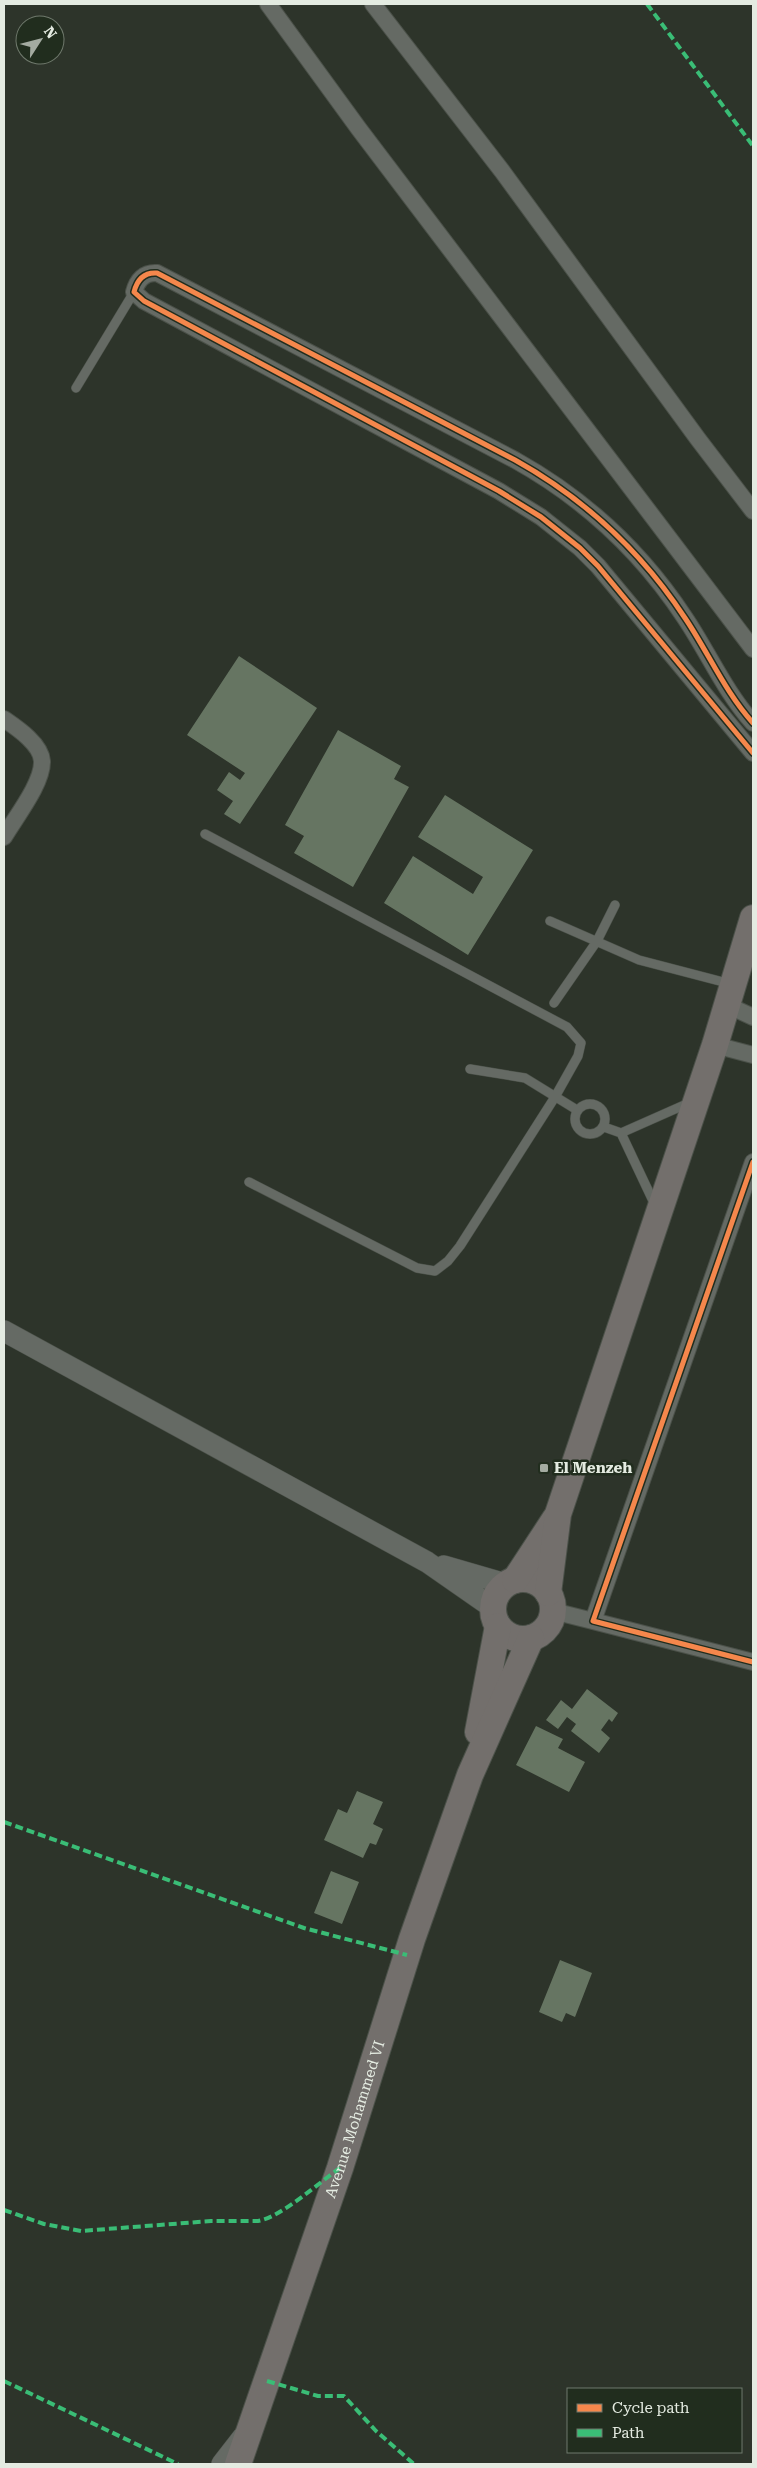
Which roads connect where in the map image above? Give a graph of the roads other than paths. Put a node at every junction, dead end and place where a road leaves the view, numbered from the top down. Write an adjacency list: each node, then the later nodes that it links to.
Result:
1 (268, 4): 6 (street)
2 (372, 4): 5 (street)
3 (134, 292): 4 (lane); 7 (street); 9 (street)
4 (76, 388)
5 (753, 511)
6 (753, 649)
7 (740, 708): 9 (street); 10 (street)
8 (4, 719): 13 (street)
9 (726, 722): 11 (street)
10 (753, 723)
11 (753, 753)
12 (204, 834): 24 (lane)
13 (4, 837)
14 (615, 905): 17 (lane)
15 (753, 918): 18 (main road)
16 (550, 921): 17 (lane)
17 (597, 941): 18 (lane); 19 (lane)
18 (730, 995): 20 (street); 21 (main road)
19 (554, 1003)
20 (753, 1017)
21 (715, 1045): 22 (street); 25 (main road)
22 (753, 1055)
23 (470, 1069): 24 (lane)
24 (555, 1097): 26 (lane); 30 (lane)
25 (697, 1099): 28 (lane); 31 (main road)
26 (577, 1110): 27 (lane); 27 (lane)
27 (604, 1127): 28 (lane)
28 (621, 1133): 31 (lane)
29 (753, 1162): 38 (street)
30 (250, 1182)
31 (658, 1214): 33 (main road)
32 (4, 1331): 34 (street)
33 (558, 1514): 35 (main road); 36 (main road)
34 (427, 1562): 35 (street); 37 (street)
35 (511, 1582): 36 (main road); 37 (main road)
36 (550, 1602): 38 (street); 39 (main road)
37 (495, 1617): 39 (main road); 41 (main road)
38 (593, 1621): 40 (street)
39 (531, 1638): 41 (main road)
40 (753, 1662)
41 (470, 1775): 42 (main road, Avenue Mohammed VI)
42 (252, 2424): 43 (street); 44 (main road, Avenue Mohammed VI)
43 (222, 2464)
44 (238, 2464)

